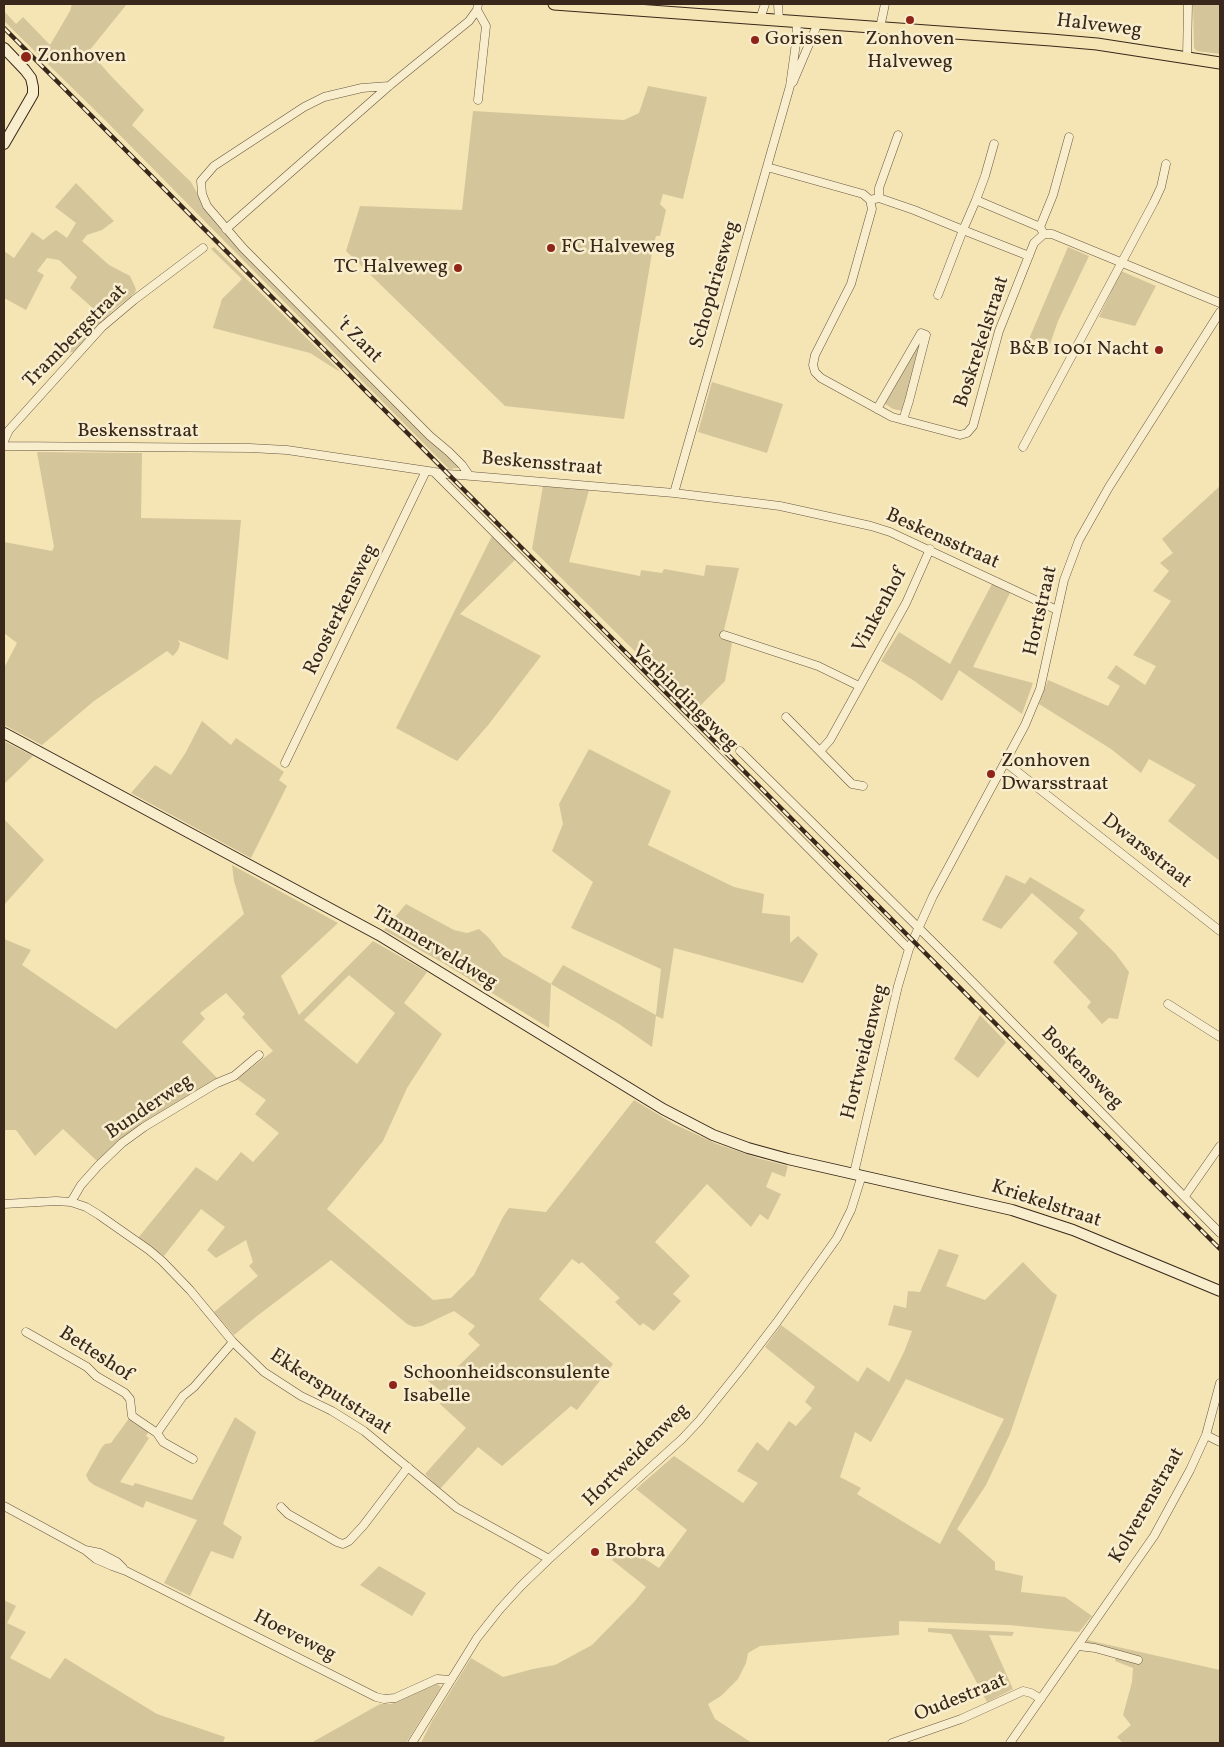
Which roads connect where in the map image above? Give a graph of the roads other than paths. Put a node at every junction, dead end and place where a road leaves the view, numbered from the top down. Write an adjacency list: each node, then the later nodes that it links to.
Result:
1 (554, 4): 7 (main road, Halveweg)
2 (765, 4): 7 (street)
3 (778, 4): 8 (street)
4 (885, 4): 11 (street)
5 (1188, 4): 13 (street)
6 (477, 7): 15 (street); 17 (street)
7 (760, 19): 8 (main road, Halveweg)
8 (779, 20): 9 (main road, Halveweg)
9 (797, 21): 10 (main road, Halveweg); 16 (street, Schopdriesweg)
10 (818, 23): 11 (main road, Halveweg); 16 (street, Schopdriesweg)
11 (880, 28): 13 (main road, Halveweg)
12 (4, 48): 20 (street)
13 (1187, 58): 14 (main road, Halveweg)
14 (1220, 63)
15 (389, 86): 27 (street); 27 (street, 't Zant)
16 (790, 86): 23 (street, Schopdriesweg)
17 (478, 100)
18 (898, 135): 24 (street)
19 (1069, 137): 29 (street, Boskrekelstraat)
20 (4, 144)
21 (994, 144): 26 (street)
22 (1166, 164): 32 (street)
23 (767, 168): 25 (street); 43 (street, Schopdriesweg)
24 (879, 198): 25 (street); 28 (street)
25 (870, 200): 36 (street, Boskrekelstraat)
26 (976, 200): 28 (street); 29 (street)
27 (226, 229): 42 (street, 't Zant)
28 (963, 230): 31 (street); 33 (street)
29 (1042, 231): 31 (street, Boskrekelstraat); 32 (street)
30 (204, 248): 38 (street, Trambergstraat)
31 (1029, 256): 37 (street, Boskrekelstraat)
32 (1122, 263): 34 (street); 40 (street)
33 (938, 295)
34 (1220, 303)
35 (1220, 312): 45 (street, Hortstraat)
36 (877, 409): 37 (street, Boskrekelstraat); 37 (street)
37 (903, 420)
38 (4, 440)
39 (4, 446): 41 (street, Beskensstraat)
40 (1024, 446)
41 (430, 472): 42 (street, Beskensstraat); 53 (street, Roosterkensweg); 60 (street, Verbindingsweg)
42 (469, 475): 43 (street, Beskensstraat)
43 (674, 493): 44 (street, Beskensstraat)
44 (930, 549): 45 (street, Beskensstraat); 47 (street, Vinkenhof)
45 (1057, 610): 52 (street, Hortstraat)
46 (724, 635): 47 (street)
47 (859, 686): 51 (street, Vinkenhof)
48 (786, 716): 51 (street)
49 (4, 733): 65 (street, Timmerveldweg)
50 (740, 751): 57 (street)
51 (820, 751): 54 (street)
52 (1005, 762): 56 (street, Hortstraat); 58 (street, Dwarsstraat)
53 (285, 763)
54 (863, 786)
55 (830, 835): 56 (street)
56 (922, 920): 57 (street, Hortstraat)
57 (918, 929): 59 (street, Hortstraat); 66 (street, Boskensweg)
58 (1220, 931)
59 (913, 940): 60 (street, Hortweidenweg)
60 (909, 949): 65 (street, Hortweidenweg)
61 (1168, 1004): 62 (street)
62 (1220, 1037)
63 (259, 1056): 67 (street, Bunderweg)
64 (1220, 1146): 66 (street)
65 (858, 1174): 70 (street, Kriekelstraat); 81 (street, Hortweidenweg)
66 (1185, 1196): 69 (street, Boskensweg)
67 (71, 1202): 68 (street, Ekkersputstraat); 72 (street, Ekkersputstraat)
68 (4, 1204)
69 (1220, 1233)
70 (1220, 1291)
71 (26, 1332): 74 (street, Betteshof)
72 (232, 1342): 74 (street); 78 (street, Ekkersputstraat)
73 (1220, 1383): 75 (street, Kolverenstraat)
74 (157, 1433): 77 (street, Betteshof)
75 (1206, 1435): 76 (street); 82 (street, Kolverenstraat)
76 (1220, 1442)
77 (193, 1459)
78 (408, 1467): 80 (street); 81 (street, Ekkersputstraat)
79 (4, 1506): 84 (street, Hoeveweg)
80 (281, 1508)
81 (549, 1559): 84 (street, Hortweidenweg)
82 (1078, 1646): 83 (street); 85 (street, Kolverenstraat)
83 (1138, 1660)
84 (451, 1680): 86 (street, Hortweidenweg)
85 (1041, 1699): 87 (street, Oudestraat); 88 (street, Kolverenstraat)
86 (412, 1743)
87 (892, 1743)
88 (1010, 1743)

